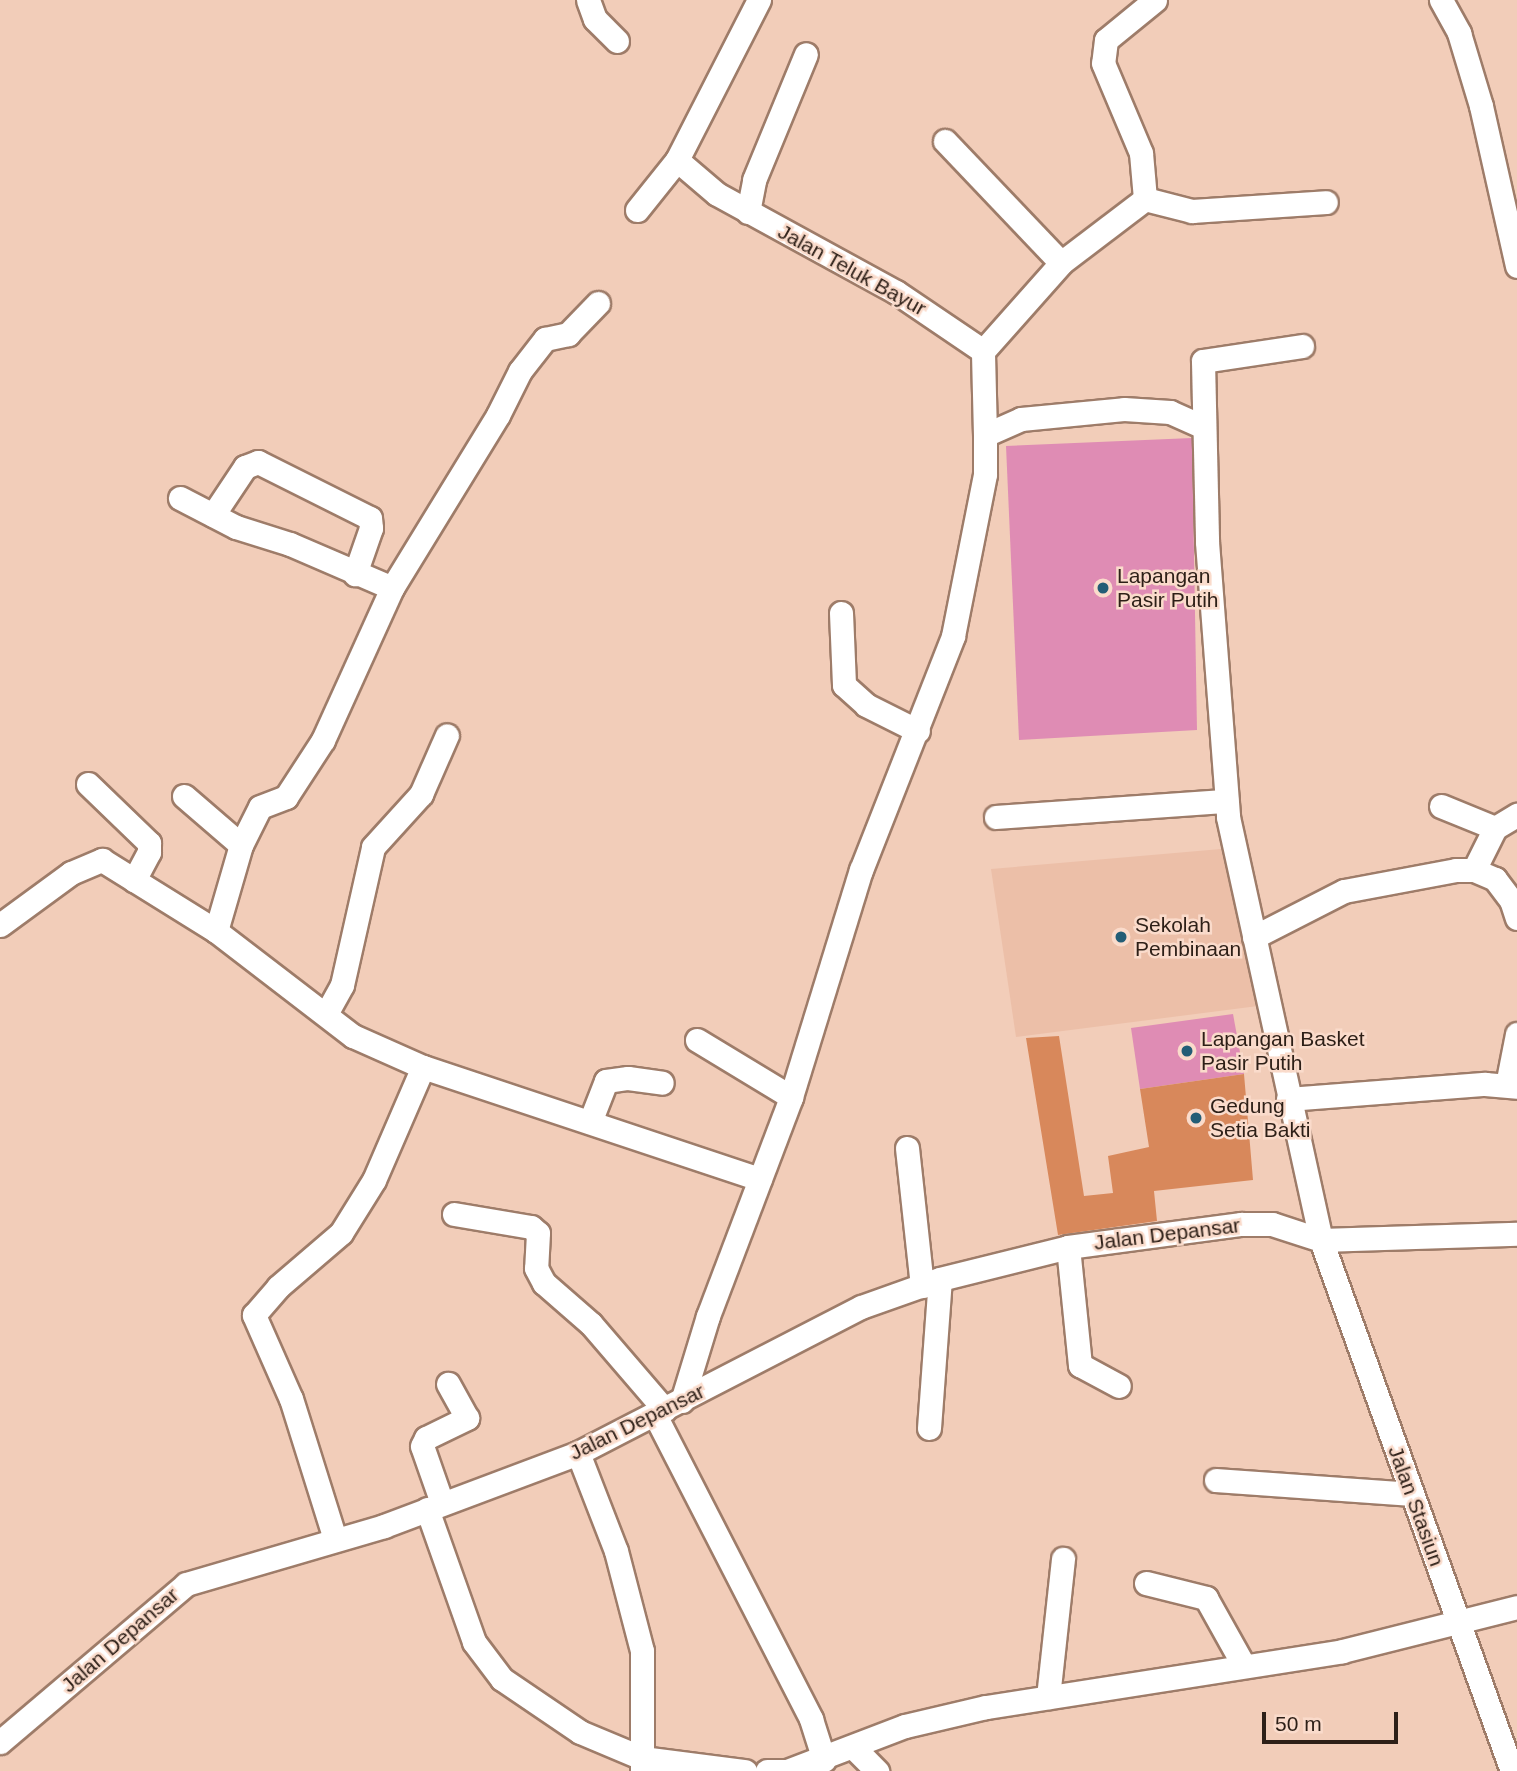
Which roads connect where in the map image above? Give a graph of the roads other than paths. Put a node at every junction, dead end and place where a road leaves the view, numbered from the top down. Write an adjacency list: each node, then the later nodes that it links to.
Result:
1 (588, 0): 5 (street)
2 (759, 0): 8 (street)
3 (1155, 0): 9 (street)
4 (1441, 0): 14 (street)
5 (617, 41)
6 (806, 54): 12 (street)
7 (945, 141): 13 (street)
8 (677, 160): 11 (street); 12 (street, Jalan Teluk Bayur)
9 (1145, 199): 10 (street); 13 (street)
10 (1326, 202)
11 (638, 210)
12 (748, 212): 17 (street, Jalan Teluk Bayur)
13 (1061, 263): 17 (street)
14 (1517, 266)
15 (598, 303): 23 (street)
16 (1302, 346): 18 (street, Jalan Stasiun)
17 (983, 351): 19 (street)
18 (1202, 426): 19 (street); 29 (street, Jalan Stasiun)
19 (985, 435): 25 (street)
20 (180, 498): 21 (street)
21 (213, 515): 22 (street); 22 (street)
22 (355, 574): 23 (street)
23 (392, 588): 34 (street)
24 (841, 613): 25 (street)
25 (918, 732): 47 (street)
26 (447, 735): 41 (street)
27 (88, 784): 36 (street)
28 (184, 796): 34 (street)
29 (1226, 801): 32 (street); 40 (street, Jalan Stasiun)
30 (1441, 806): 33 (street)
31 (1517, 815): 33 (street)
32 (996, 817)
33 (1495, 828): 35 (street)
34 (241, 845): 39 (street)
35 (1474, 870): 37 (street); 40 (street)
36 (134, 880): 38 (street); 39 (street)
37 (1517, 918)
38 (0, 924)
39 (216, 931): 41 (street)
40 (1254, 937): 48 (street, Jalan Stasiun)
41 (326, 1014): 44 (street)
42 (1517, 1034): 46 (street)
43 (697, 1040): 47 (street)
44 (424, 1067): 49 (street); 67 (street)
45 (662, 1083): 49 (street)
46 (1512, 1086): 48 (street)
47 (791, 1097): 51 (street)
48 (1288, 1099): 52 (street, Jalan Stasiun)
49 (590, 1122): 51 (street)
50 (907, 1148): 58 (street)
51 (760, 1179): 61 (street)
52 (1312, 1203): 54 (street); 56 (street, Jalan Stasiun)
53 (454, 1214): 61 (street)
54 (1272, 1224): 56 (street, Jalan Depansar); 57 (street, Jalan Depansar)
55 (1517, 1234): 56 (street)
56 (1321, 1241): 65 (street, Jalan Stasiun)
57 (1068, 1247): 58 (street, Jalan Depansar); 60 (street)
58 (931, 1282): 61 (street, Jalan Depansar); 62 (street)
59 (447, 1384): 66 (street)
60 (1119, 1386)
61 (667, 1409): 63 (street, Jalan Depansar); 76 (street)
62 (929, 1428)
63 (578, 1453): 66 (street, Jalan Depansar); 77 (street)
64 (1216, 1480): 65 (street)
65 (1411, 1494): 71 (street, Jalan Stasiun)
66 (435, 1506): 67 (street, Jalan Depansar); 77 (street)
67 (335, 1539): 74 (street, Jalan Depansar)
68 (1063, 1559): 73 (street)
69 (1146, 1583): 72 (street)
70 (1517, 1607): 71 (street)
71 (1457, 1622): 72 (street); 81 (street, Jalan Stasiun)
72 (1244, 1666): 73 (street)
73 (1048, 1697): 75 (street)
74 (0, 1742)
75 (854, 1748): 76 (street); 80 (street)
76 (824, 1760): 79 (street)
77 (642, 1765): 78 (street)
78 (745, 1771)
79 (767, 1771)
80 (877, 1771)
81 (1512, 1771)

